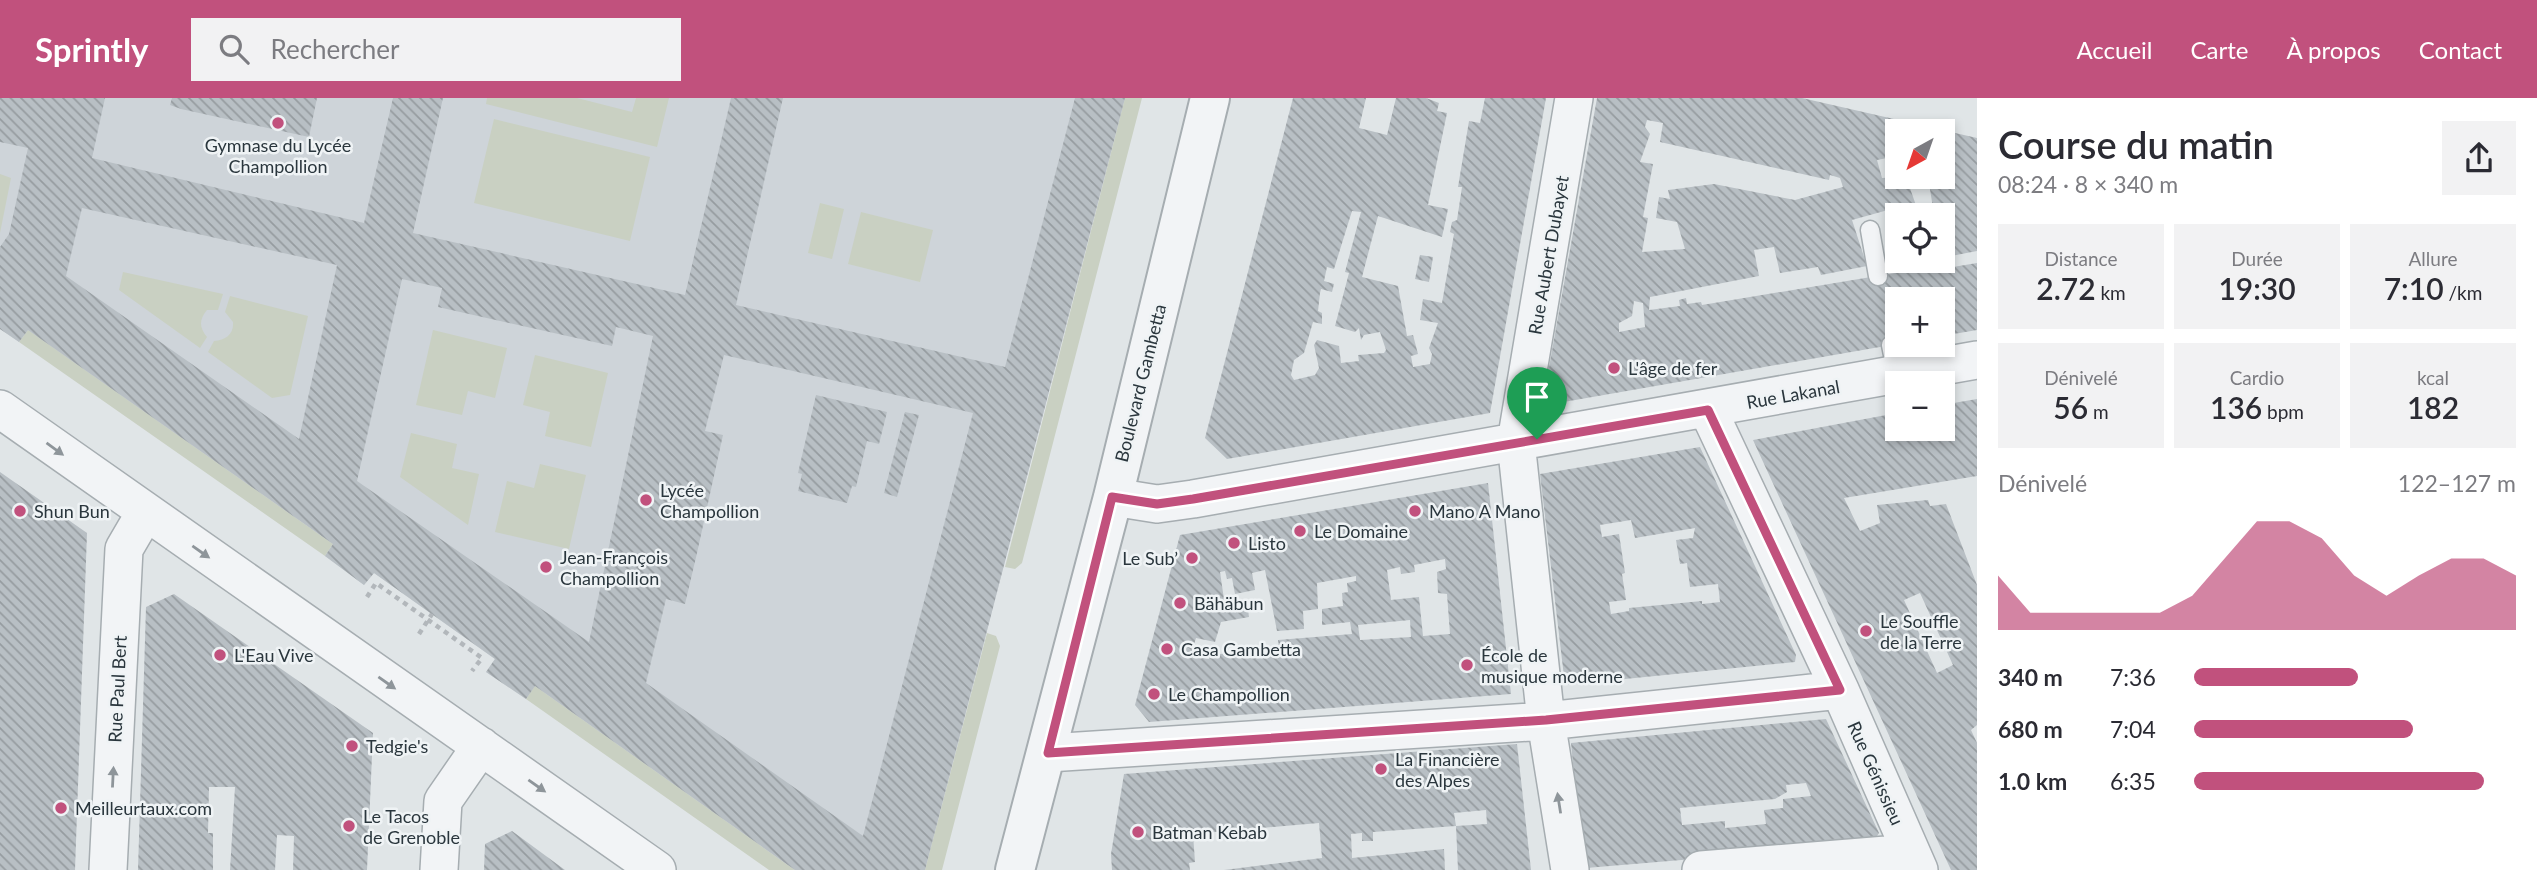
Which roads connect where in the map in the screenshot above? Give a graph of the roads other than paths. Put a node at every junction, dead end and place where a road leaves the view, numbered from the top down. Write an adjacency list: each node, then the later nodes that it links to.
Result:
1 (1210, 98): 9 (street, Boulevard Gambetta)
2 (1574, 98): 8 (street, Rue Aubert Dubayet)
3 (1870, 230): 4 (lane)
4 (1878, 276)
5 (1977, 360): 7 (street, Rue Lakanal)
6 (0, 409): 10 (street, one-way to 10)
7 (1708, 410): 8 (street, Rue Lakanal); 11 (street, Rue Génissieu)
8 (1516, 442): 9 (street, Rue Lakanal); 12 (street, Rue Aubert Dubayet)
9 (1112, 497): 14 (street, Boulevard Gambetta)
10 (145, 513): 13 (street, one-way to 13); 16 (street, Rue Paul Bert, one-way to 10)
11 (1840, 690): 12 (street); 15 (street, Rue Génissieu)
12 (1546, 720): 14 (street); 20 (street, Rue Aubert Dubayet, one-way to 12)
13 (481, 746): 17 (street); 18 (street, one-way to 18)
14 (1048, 753): 19 (street, Boulevard Gambetta)
15 (1915, 861): 21 (street)
16 (108, 870)
17 (439, 870)
18 (656, 870)
19 (1015, 870)
20 (1570, 870)
21 (1701, 870)

